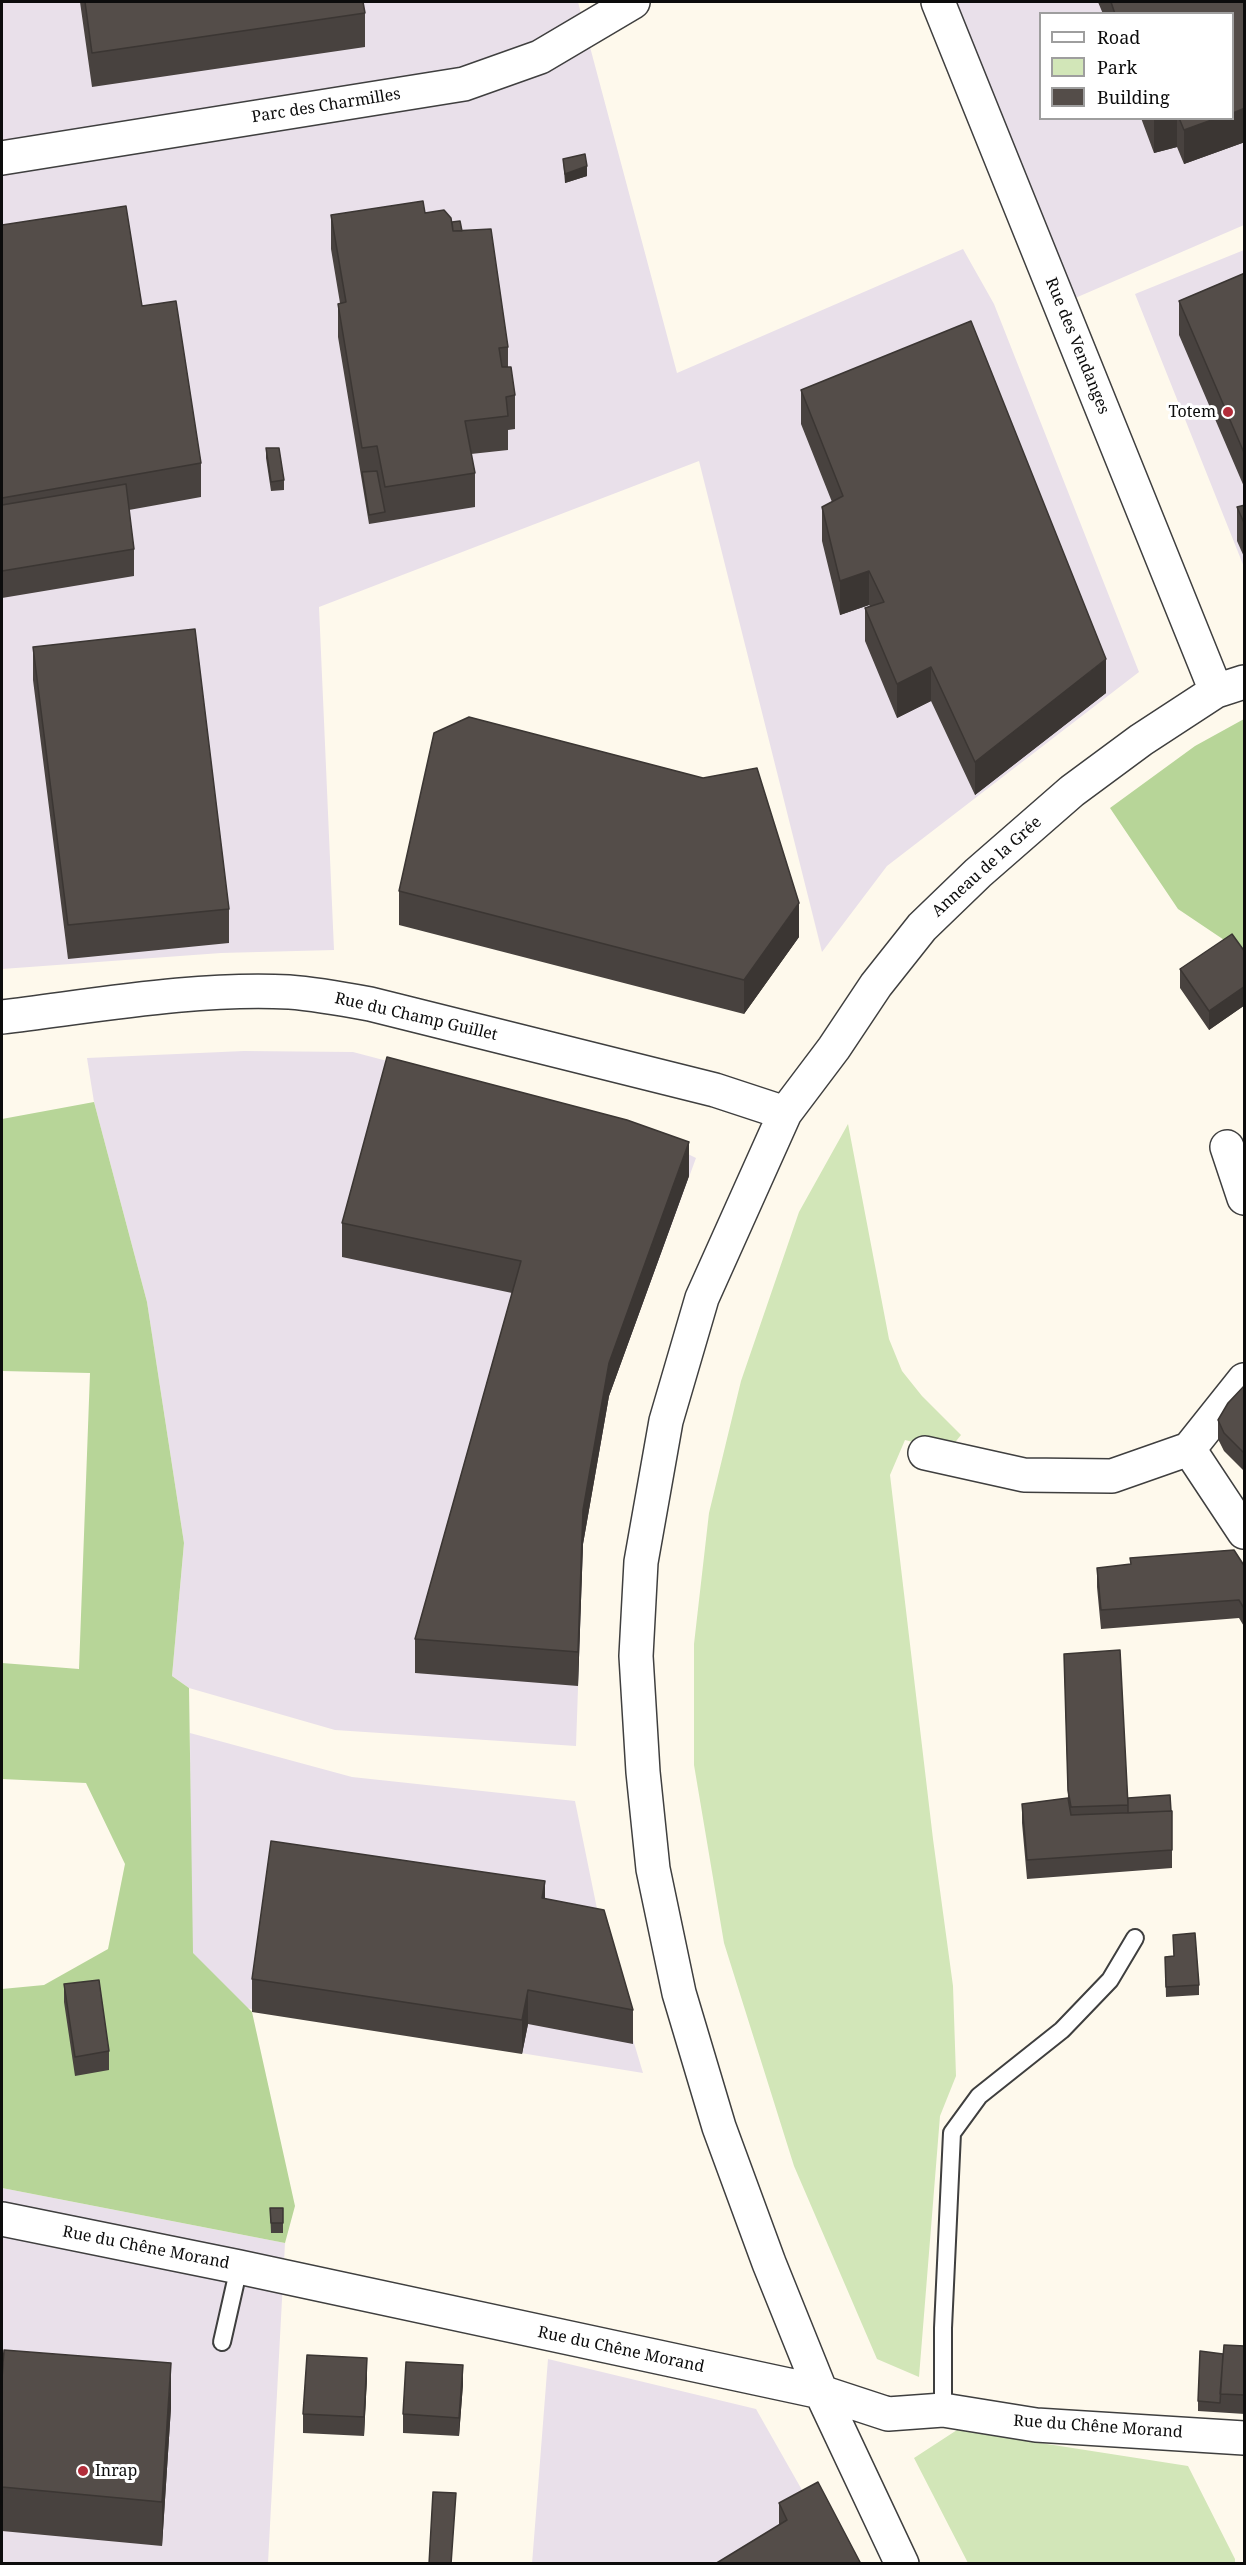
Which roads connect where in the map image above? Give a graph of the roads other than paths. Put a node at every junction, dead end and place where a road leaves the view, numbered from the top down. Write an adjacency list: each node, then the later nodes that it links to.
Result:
1 (633, 2): 3 (street, Parc des Charmilles)
2 (938, 2): 4 (street, Rue des Vendanges)
3 (2, 158)
4 (1230, 687): 6 (street, Anneau de la Grée)
5 (2, 1017): 6 (street, Rue du Champ Guillet)
6 (785, 1113): 18 (street, Anneau de la Grée)
7 (1227, 1147): 8 (street)
8 (1245, 1198)
9 (1245, 1380): 10 (street)
10 (1189, 1449): 11 (street); 12 (street)
11 (925, 1453)
12 (1234, 1494): 13 (street)
13 (1245, 1532)
14 (1136, 1938): 19 (lane)
15 (2, 2218): 16 (street, Rue du Chêne Morand)
16 (239, 2267): 17 (lane); 18 (street, Rue du Chêne Morand)
17 (222, 2342)
18 (821, 2392): 19 (street, Rue du Chêne Morand); 21 (street, Anneau de la Grée)
19 (943, 2410): 20 (street, Rue du Chêne Morand)
20 (1245, 2438)
21 (902, 2564)

